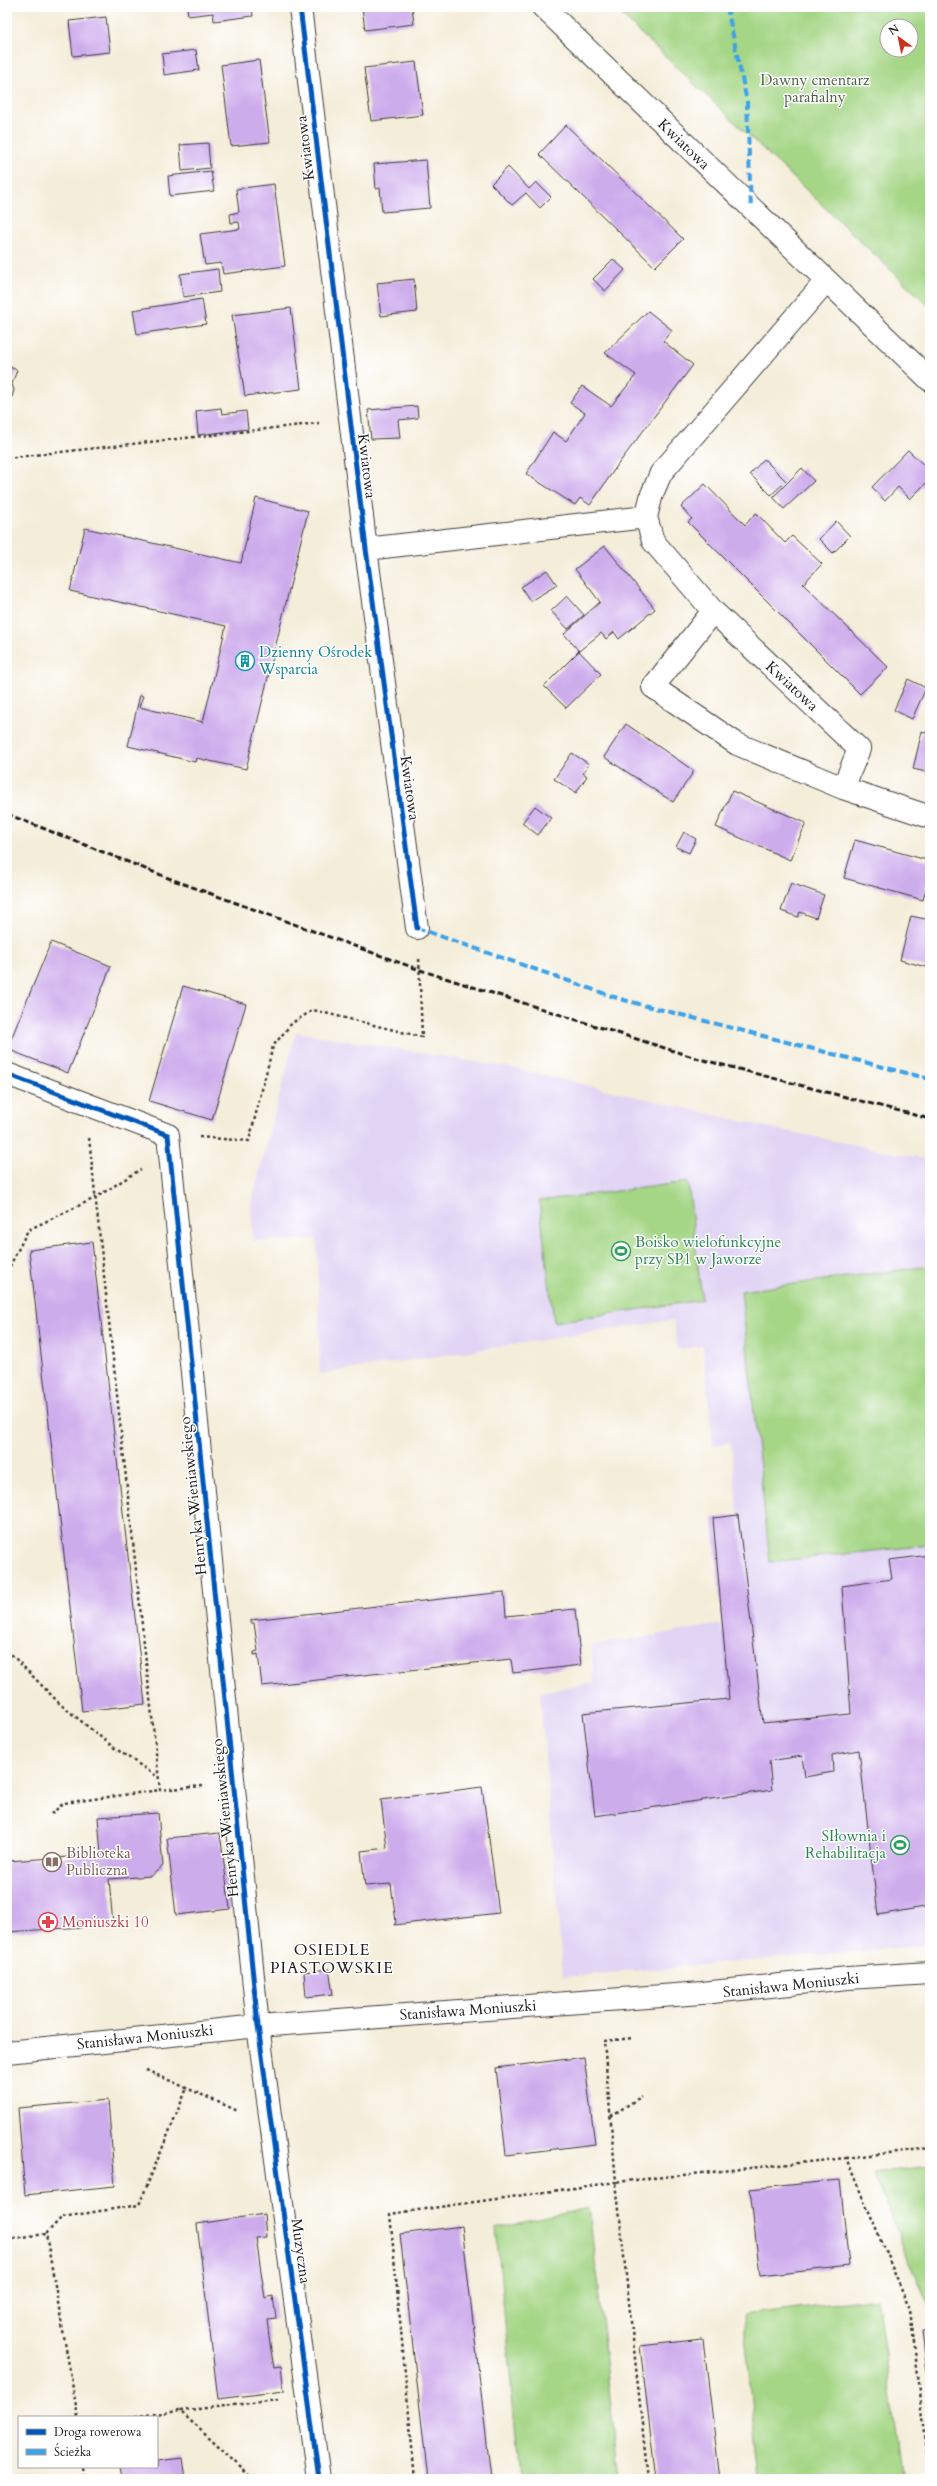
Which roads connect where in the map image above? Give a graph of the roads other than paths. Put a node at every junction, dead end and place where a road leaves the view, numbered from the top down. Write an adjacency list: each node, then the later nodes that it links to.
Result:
1 (300, 7): 6 (street, Kwiatowa)
2 (543, 7): 3 (street, Kwiatowa)
3 (826, 281): 4 (street, Kwiatowa); 5 (street)
4 (930, 380)
5 (646, 517): 6 (street); 7 (street, Kwiatowa)
6 (366, 548): 10 (street, Kwiatowa)
7 (713, 610): 8 (street, Kwiatowa); 8 (street)
8 (844, 788): 9 (street)
9 (930, 817)
10 (417, 928)
11 (7, 1074): 13 (street, Henryka Wieniawskiego)
12 (930, 1973): 13 (street, Stanisława Moniuszki)
13 (258, 2026): 14 (street, Stanisława Moniuszki); 15 (street, Muzyczna)
14 (7, 2052)
15 (319, 2479)

